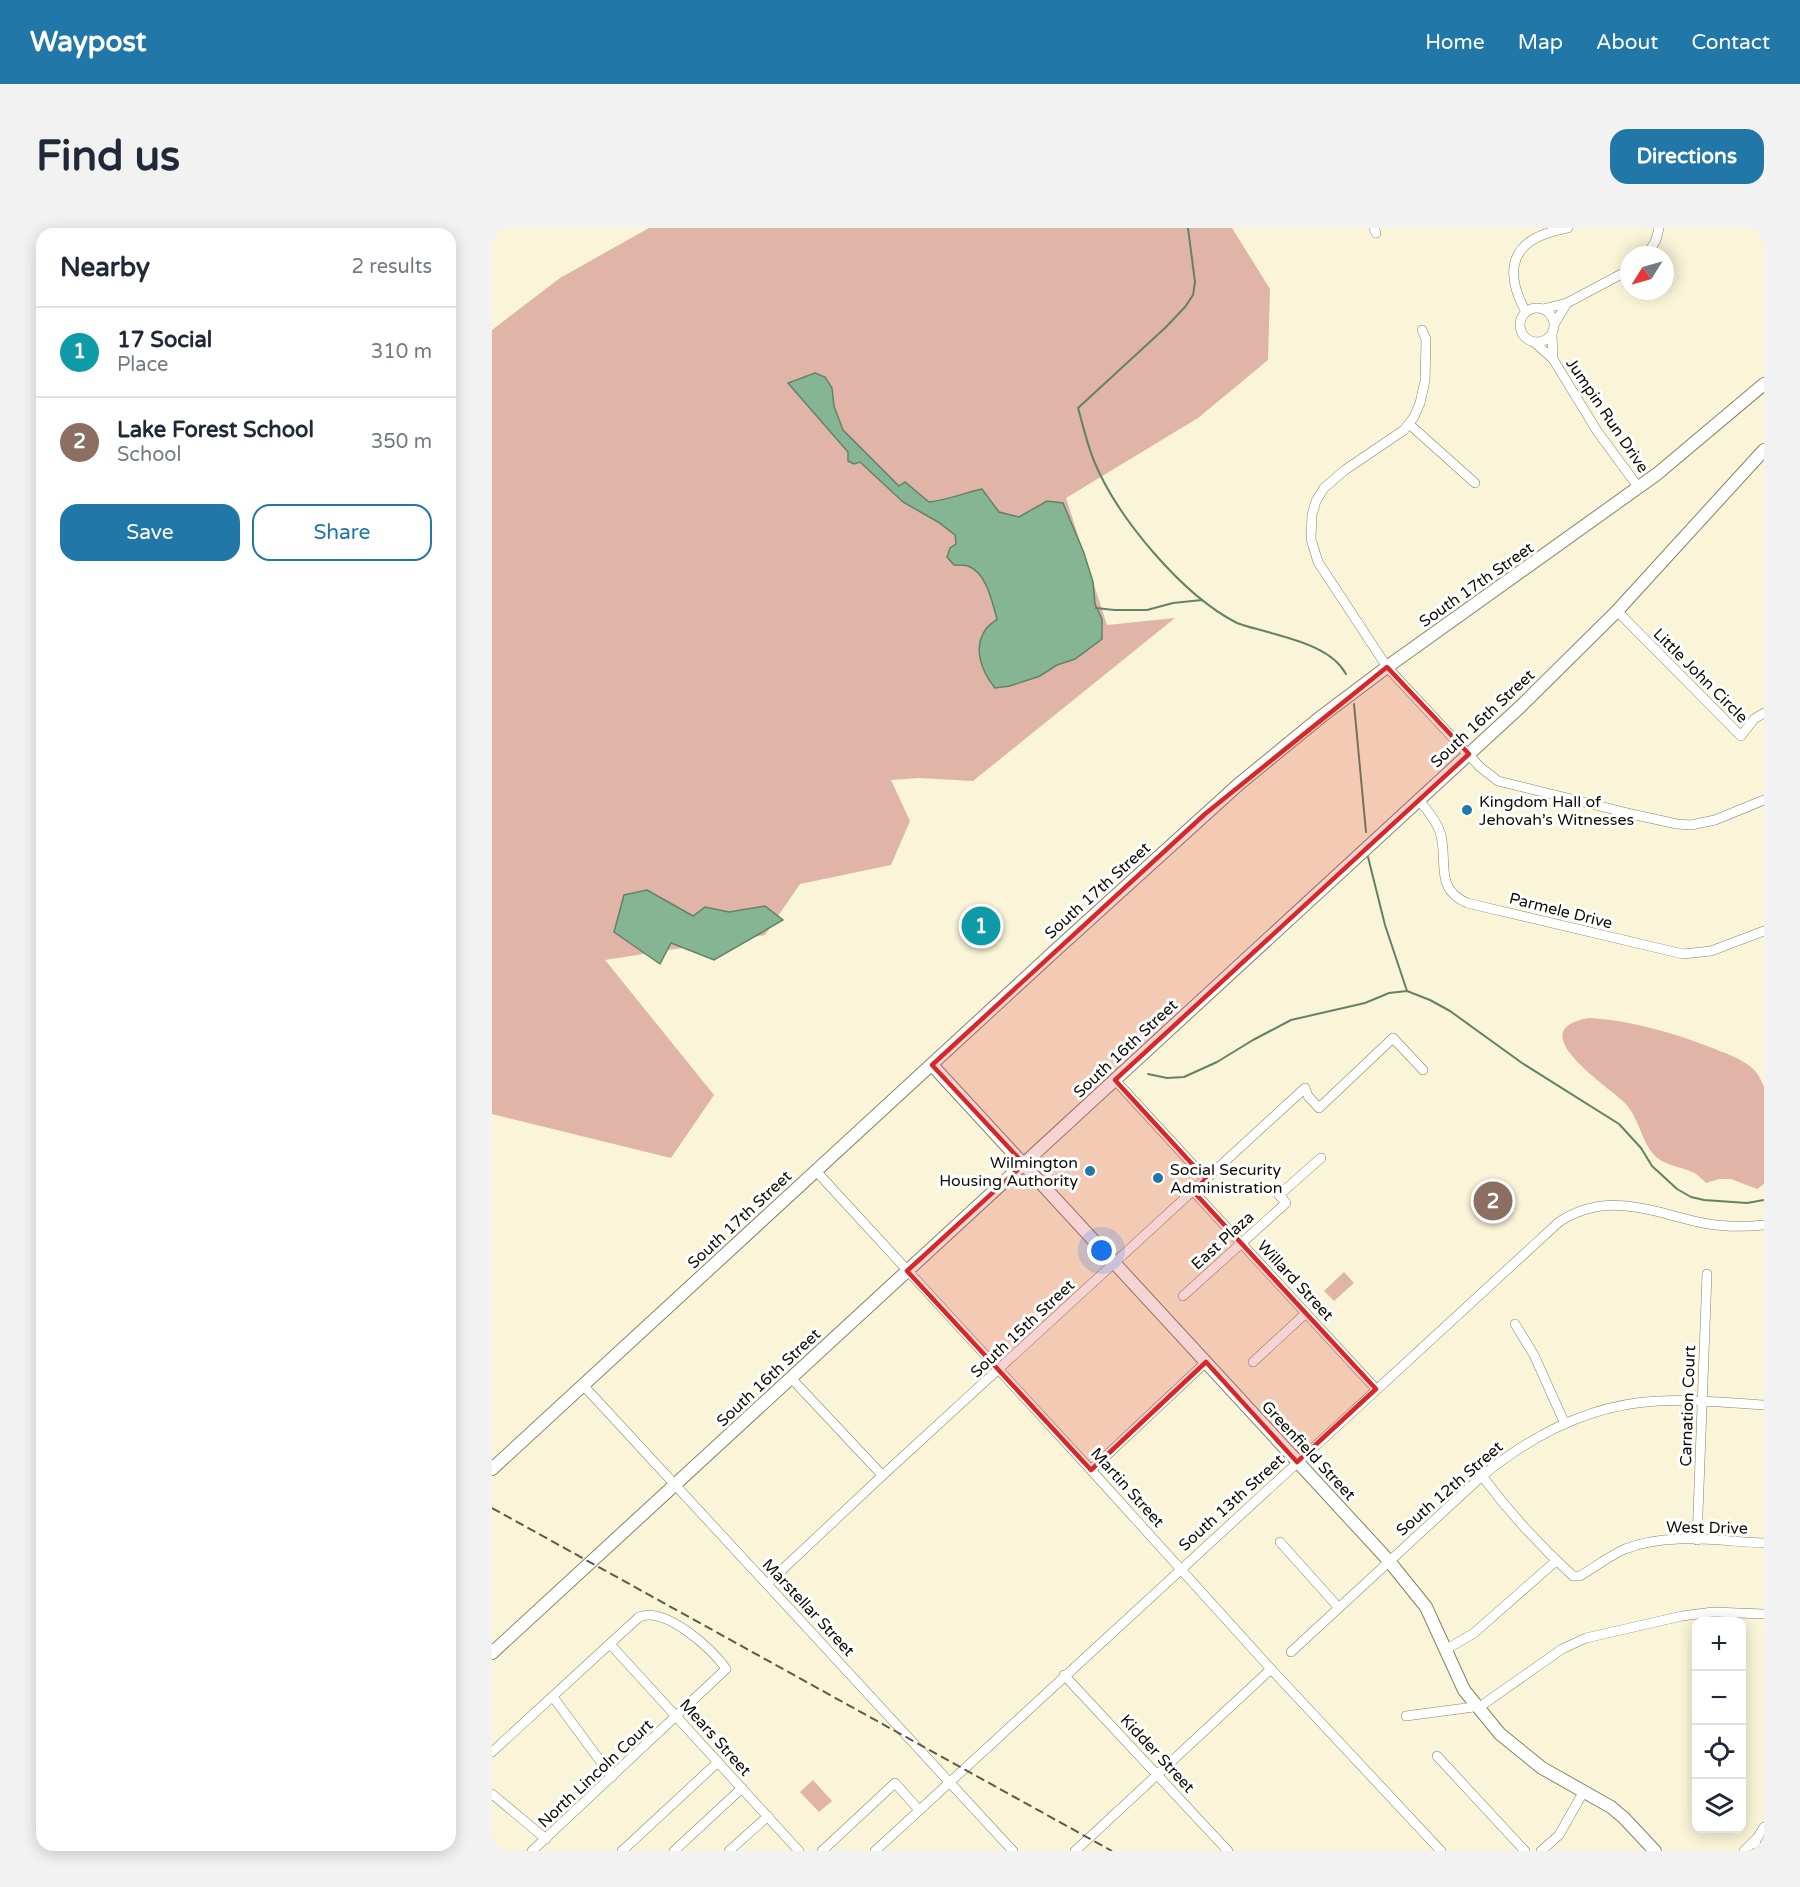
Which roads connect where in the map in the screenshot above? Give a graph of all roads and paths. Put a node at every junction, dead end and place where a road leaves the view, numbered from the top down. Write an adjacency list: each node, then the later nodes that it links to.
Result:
1 (1568, 228): 7 (street, Jumpin Run Drive)
2 (1659, 228): 3 (street)
3 (1652, 246)
4 (1620, 275): 5 (street, Jumpin Run Drive)
5 (1567, 303): 6 (street, Jumpin Run Drive); 8 (street, Jumpin Run Drive)
6 (1543, 309): 7 (street, Jumpin Run Drive); 8 (street)
7 (1526, 312): 11 (street, Jumpin Run Drive)
8 (1555, 322): 10 (street, Jumpin Run Drive)
9 (1422, 330): 14 (street)
10 (1552, 334): 11 (street); 12 (street, Jumpin Run Drive)
11 (1534, 342): 12 (street, Jumpin Run Drive)
12 (1553, 359): 17 (street, Jumpin Run Drive)
13 (1764, 384): 17 (main road, South 17th Street)
14 (1409, 424): 16 (street); 19 (street)
15 (1764, 450): 18 (main road, South 16th Street)
16 (1475, 483)
17 (1639, 488): 19 (main road, South 17th Street)
18 (1617, 611): 20 (street, Little John Circle); 21 (main road, South 16th Street)
19 (1387, 667): 21 (street); 25 (main road, South 17th Street)
20 (1764, 713)
21 (1469, 754): 22 (main road, South 16th Street); 23 (street)
22 (1419, 800): 24 (street, Parmele Drive); 27 (main road, South 16th Street)
23 (1764, 800)
24 (1764, 931)
25 (932, 1065): 29 (main road, Greenfield Street); 30 (main road, South 17th Street)
26 (1423, 1070): 31 (street, South 15th Street)
27 (1115, 1080): 29 (main road, South 16th Street); 31 (street)
28 (1321, 1158): 34 (street, East Plaza)
29 (1024, 1164): 35 (main road, Greenfield Street); 36 (main road, South 16th Street)
30 (816, 1172): 36 (street, Martin Street); 45 (main road, South 17th Street)
31 (1206, 1179): 32 (street, South 15th Street)
32 (1193, 1191): 34 (street, Willard Street); 35 (street, South 15th Street)
33 (1764, 1225): 46 (street, South 13th Street)
34 (1241, 1243): 38 (street, East Plaza); 39 (street, Willard Street)
35 (1113, 1263): 41 (main road, Greenfield Street); 43 (street, South 15th Street)
36 (907, 1271): 43 (street, Martin Street); 44 (main road, South 16th Street)
37 (1707, 1274): 47 (street, Carnation Court)
38 (1183, 1296)
39 (1306, 1313): 42 (street); 46 (street, Willard Street)
40 (1515, 1324): 49 (street)
41 (1206, 1362): 50 (main road, Greenfield Street); 52 (street)
42 (1253, 1362)
43 (999, 1370): 52 (street, Martin Street); 53 (street, South 15th Street)
44 (791, 1378): 53 (street); 55 (main road, South 16th Street)
45 (584, 1385): 51 (main road, South 17th Street); 55 (street, Marstellar Street)
46 (1376, 1389): 50 (street, South 13th Street)
47 (1702, 1401): 48 (street, South 12th Street); 49 (street, South 12th Street); 56 (street, Carnation Court)
48 (1764, 1405)
49 (1564, 1424): 54 (street, South 12th Street)
50 (1297, 1462): 59 (main road, Greenfield Street); 61 (street, South 13th Street)
51 (492, 1469)
52 (1091, 1470): 61 (street, Martin Street)
53 (882, 1475): 62 (street, South 15th Street)
54 (1482, 1476): 59 (street, South 12th Street); 60 (street)
55 (675, 1484): 62 (street, Marstellar Street); 68 (main road, South 16th Street)
56 (1697, 1540): 58 (street, West Drive); 60 (street, West Drive)
57 (1280, 1542): 63 (street)
58 (1764, 1543)
59 (1389, 1561): 63 (street, South 12th Street); 66 (main road, Greenfield Street)
60 (1556, 1561): 66 (street)
61 (1181, 1568): 69 (street, Martin Street); 70 (street, South 13th Street)
62 (767, 1584): 80 (street, Marstellar Street)
63 (1339, 1608): 67 (street, South 12th Street)
64 (1764, 1614): 72 (street)
65 (610, 1644): 71 (street); 74 (street, Mears Street); 74 (street, North Lincoln Court)
66 (1445, 1650): 72 (main road, Greenfield Street)
67 (1292, 1652)
68 (492, 1653)
69 (1271, 1669): 78 (street); 99 (street, Martin Street)
70 (1064, 1676): 78 (street, Kidder Street); 80 (street, South 13th Street)
71 (553, 1697): 75 (street); 79 (street)
72 (1477, 1707): 73 (street); 82 (main road, Greenfield Street)
73 (1406, 1716)
74 (677, 1717): 77 (street, Mears Street); 79 (street, North Lincoln Court)
75 (492, 1751)
76 (1437, 1756): 100 (street)
77 (718, 1761): 81 (street, Mears Street); 90 (street)
78 (1158, 1775): 97 (street); 98 (street, Kidder Street)
79 (612, 1777): 87 (street, North Lincoln Court)
80 (949, 1782): 84 (street, South 13th Street); 96 (street, Marstellar Street)
81 (742, 1788): 85 (street, Mears Street); 91 (street)
82 (1584, 1791): 101 (street); 102 (main road, Greenfield Street)
83 (492, 1794): 87 (street)
84 (919, 1810): 94 (street); 95 (street, South 13th Street)
85 (768, 1816): 92 (street); 93 (street, Mears Street)
86 (1764, 1827): 88 (street)
87 (546, 1839): 89 (street, North Lincoln Court)
88 (1754, 1842): 103 (street); 104 (street)
89 (532, 1851)
90 (622, 1851)
91 (674, 1851)
92 (729, 1851)
93 (800, 1851)
94 (822, 1851)
95 (875, 1851)
96 (1013, 1851)
97 (1075, 1851)
98 (1228, 1851)
99 (1441, 1851)
100 (1525, 1851)
101 (1541, 1851)
102 (1655, 1851)
103 (1744, 1851)
104 (1762, 1851)

